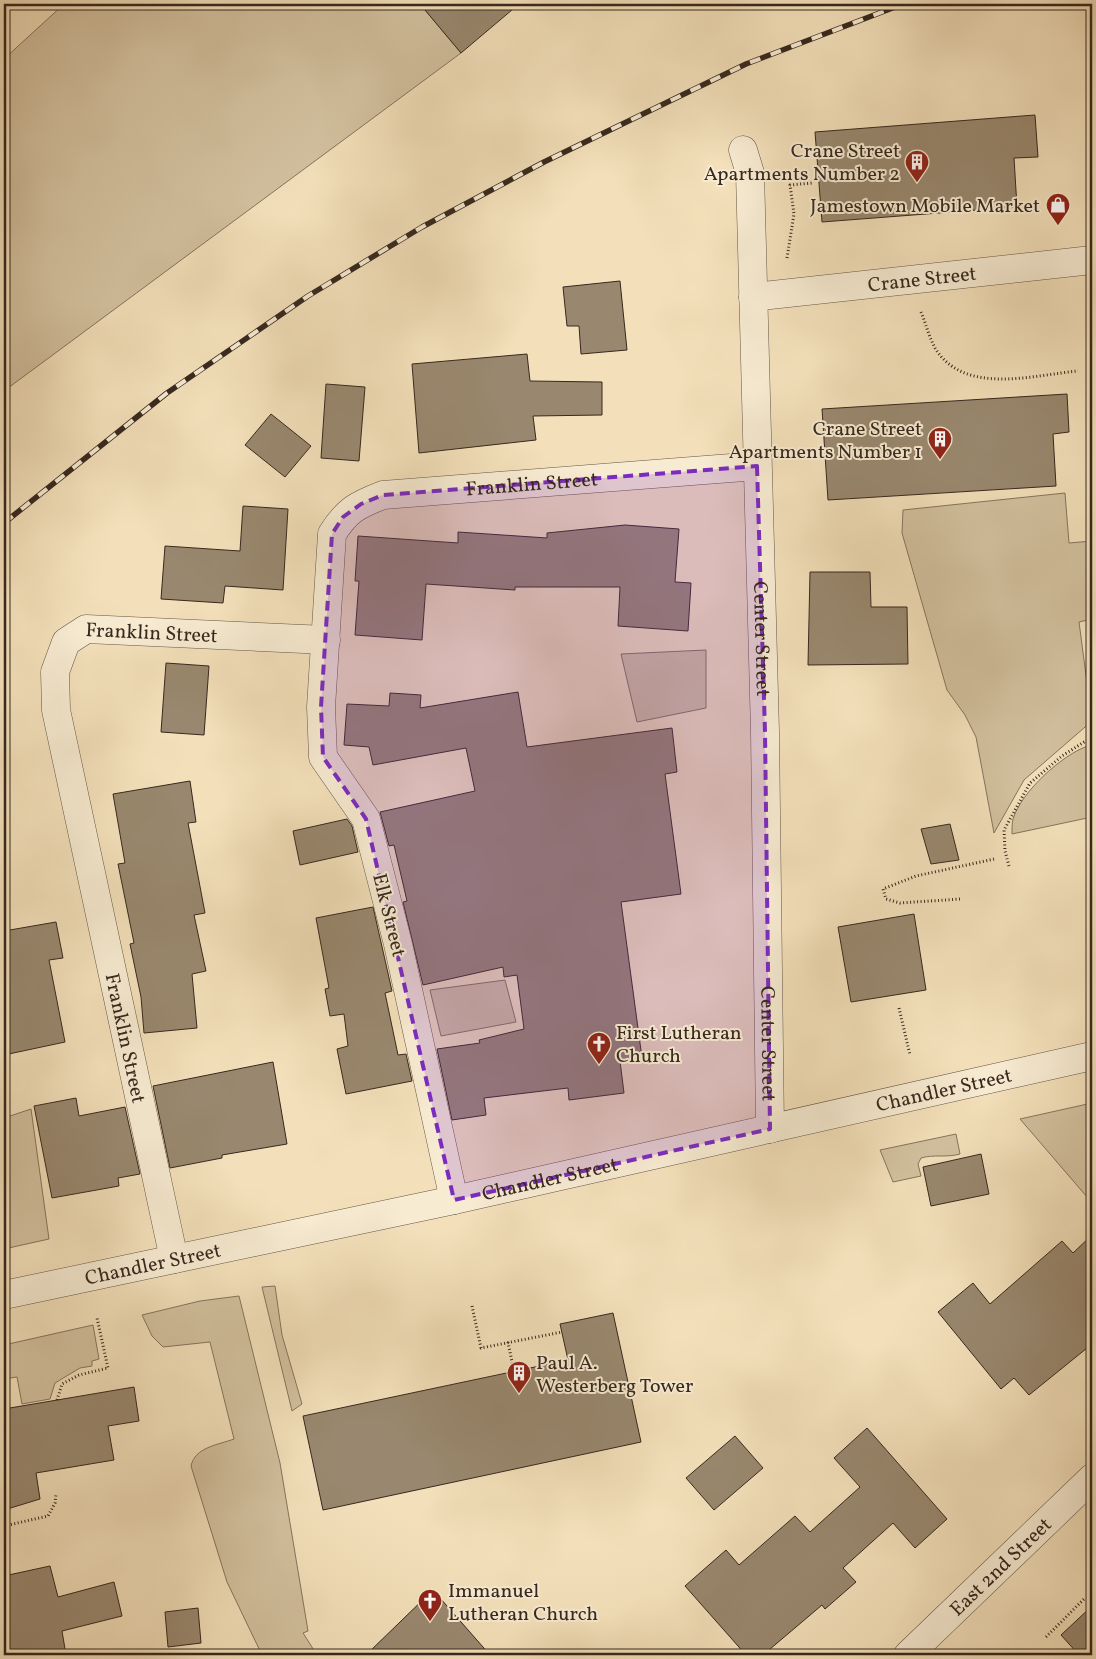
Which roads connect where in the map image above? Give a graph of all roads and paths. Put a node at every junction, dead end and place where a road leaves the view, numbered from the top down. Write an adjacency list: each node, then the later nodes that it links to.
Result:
1 (743, 150): 5 (street, Center Street)
2 (813, 183): 3 (path)
3 (787, 258)
4 (1092, 260): 5 (street, Crane Street)
5 (753, 297): 8 (street, Center Street)
6 (921, 312): 7 (path)
7 (1078, 371)
8 (757, 466): 9 (street, Franklin Street); 17 (street, Center Street)
9 (326, 640): 18 (street, Elk Street); 19 (street, Franklin Street)
10 (1092, 737): 12 (path)
11 (994, 859): 13 (path)
12 (1009, 866)
13 (960, 899)
14 (899, 1008): 15 (path)
15 (910, 1055)
16 (1092, 1056): 17 (street, Chandler Street)
17 (770, 1129): 18 (street, Chandler Street)
18 (454, 1200): 19 (street, Chandler Street)
19 (174, 1259): 20 (street, Chandler Street)
20 (4, 1295)
21 (472, 1306): 24 (path)
22 (97, 1318): 26 (path)
23 (562, 1332): 24 (path)
24 (508, 1342): 25 (path)
25 (514, 1372)
26 (57, 1400)
27 (1092, 1478): 32 (street, East 2nd Street)
28 (56, 1495): 29 (path)
29 (4, 1526)
30 (1085, 1598): 31 (path)
31 (1046, 1637)
32 (923, 1646): 35 (street, East 2nd Street)
33 (338, 1652): 34 (path)
34 (341, 1655)
35 (908, 1655)

